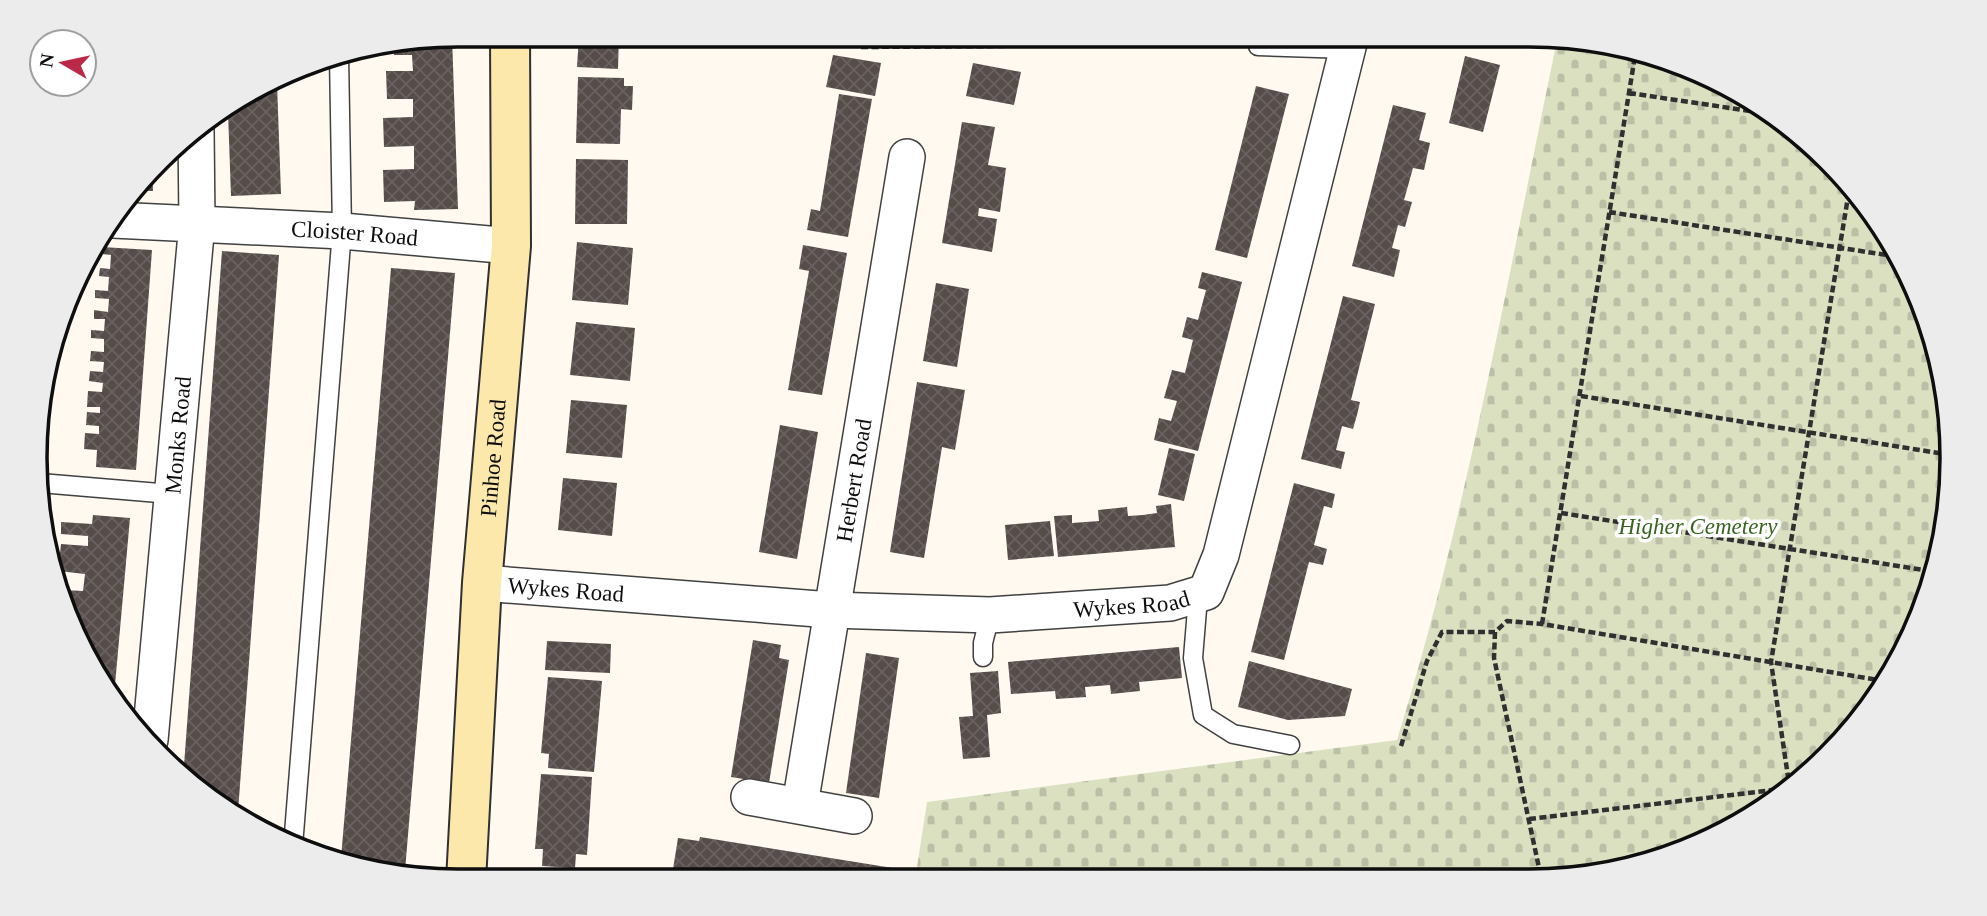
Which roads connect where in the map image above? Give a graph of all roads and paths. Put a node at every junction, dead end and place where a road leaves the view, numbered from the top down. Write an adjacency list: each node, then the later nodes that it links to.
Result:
1 (510, 47): 16 (main road, Pinhoe Road)
2 (861, 47): 3 (path)
3 (931, 47)
4 (1349, 47): 28 (street, Wykes Road)
5 (1634, 61): 7 (path)
6 (339, 65): 15 (lane)
7 (1629, 93): 8 (path); 12 (path)
8 (1748, 111)
9 (196, 142): 14 (street, Monks Road)
10 (907, 157): 29 (street, Herbert Road)
11 (1848, 199): 17 (path)
12 (1609, 212): 17 (path); 19 (path)
13 (123, 220): 14 (street, Cloister Road)
14 (197, 223): 15 (street, Cloister Road); 23 (street, Monks Road)
15 (342, 231): 16 (street, Cloister Road); 45 (lane)
16 (511, 246): 27 (main road, Pinhoe Road)
17 (1840, 248): 18 (path); 20 (path)
18 (1886, 255)
19 (1581, 396): 20 (path); 24 (path)
20 (1810, 432): 21 (path); 25 (path)
21 (1940, 452)
22 (48, 484): 23 (lane)
23 (171, 494): 36 (street, Monks Road)
24 (1561, 513): 25 (path); 31 (path)
25 (1790, 547): 26 (path); 34 (path)
26 (1924, 570)
27 (482, 583): 29 (street, Wykes Road); 46 (main road, Pinhoe Road)
28 (1198, 597): 30 (street, Wykes Road); 37 (lane)
29 (831, 610): 30 (street, Wykes Road); 42 (street, Herbert Road)
30 (990, 615): 33 (lane)
31 (1542, 624): 32 (path); 34 (path)
32 (1495, 632): 38 (path); 44 (path)
33 (983, 657)
34 (1771, 662): 35 (path); 39 (path)
35 (1875, 679)
36 (150, 730)
37 (1290, 746)
38 (1401, 746)
39 (1788, 777)
40 (1769, 791): 44 (path)
41 (749, 797): 42 (street)
42 (800, 805): 43 (street)
43 (854, 816)
44 (1529, 819): 47 (path)
45 (294, 834)
46 (467, 869)
47 (1539, 869)

